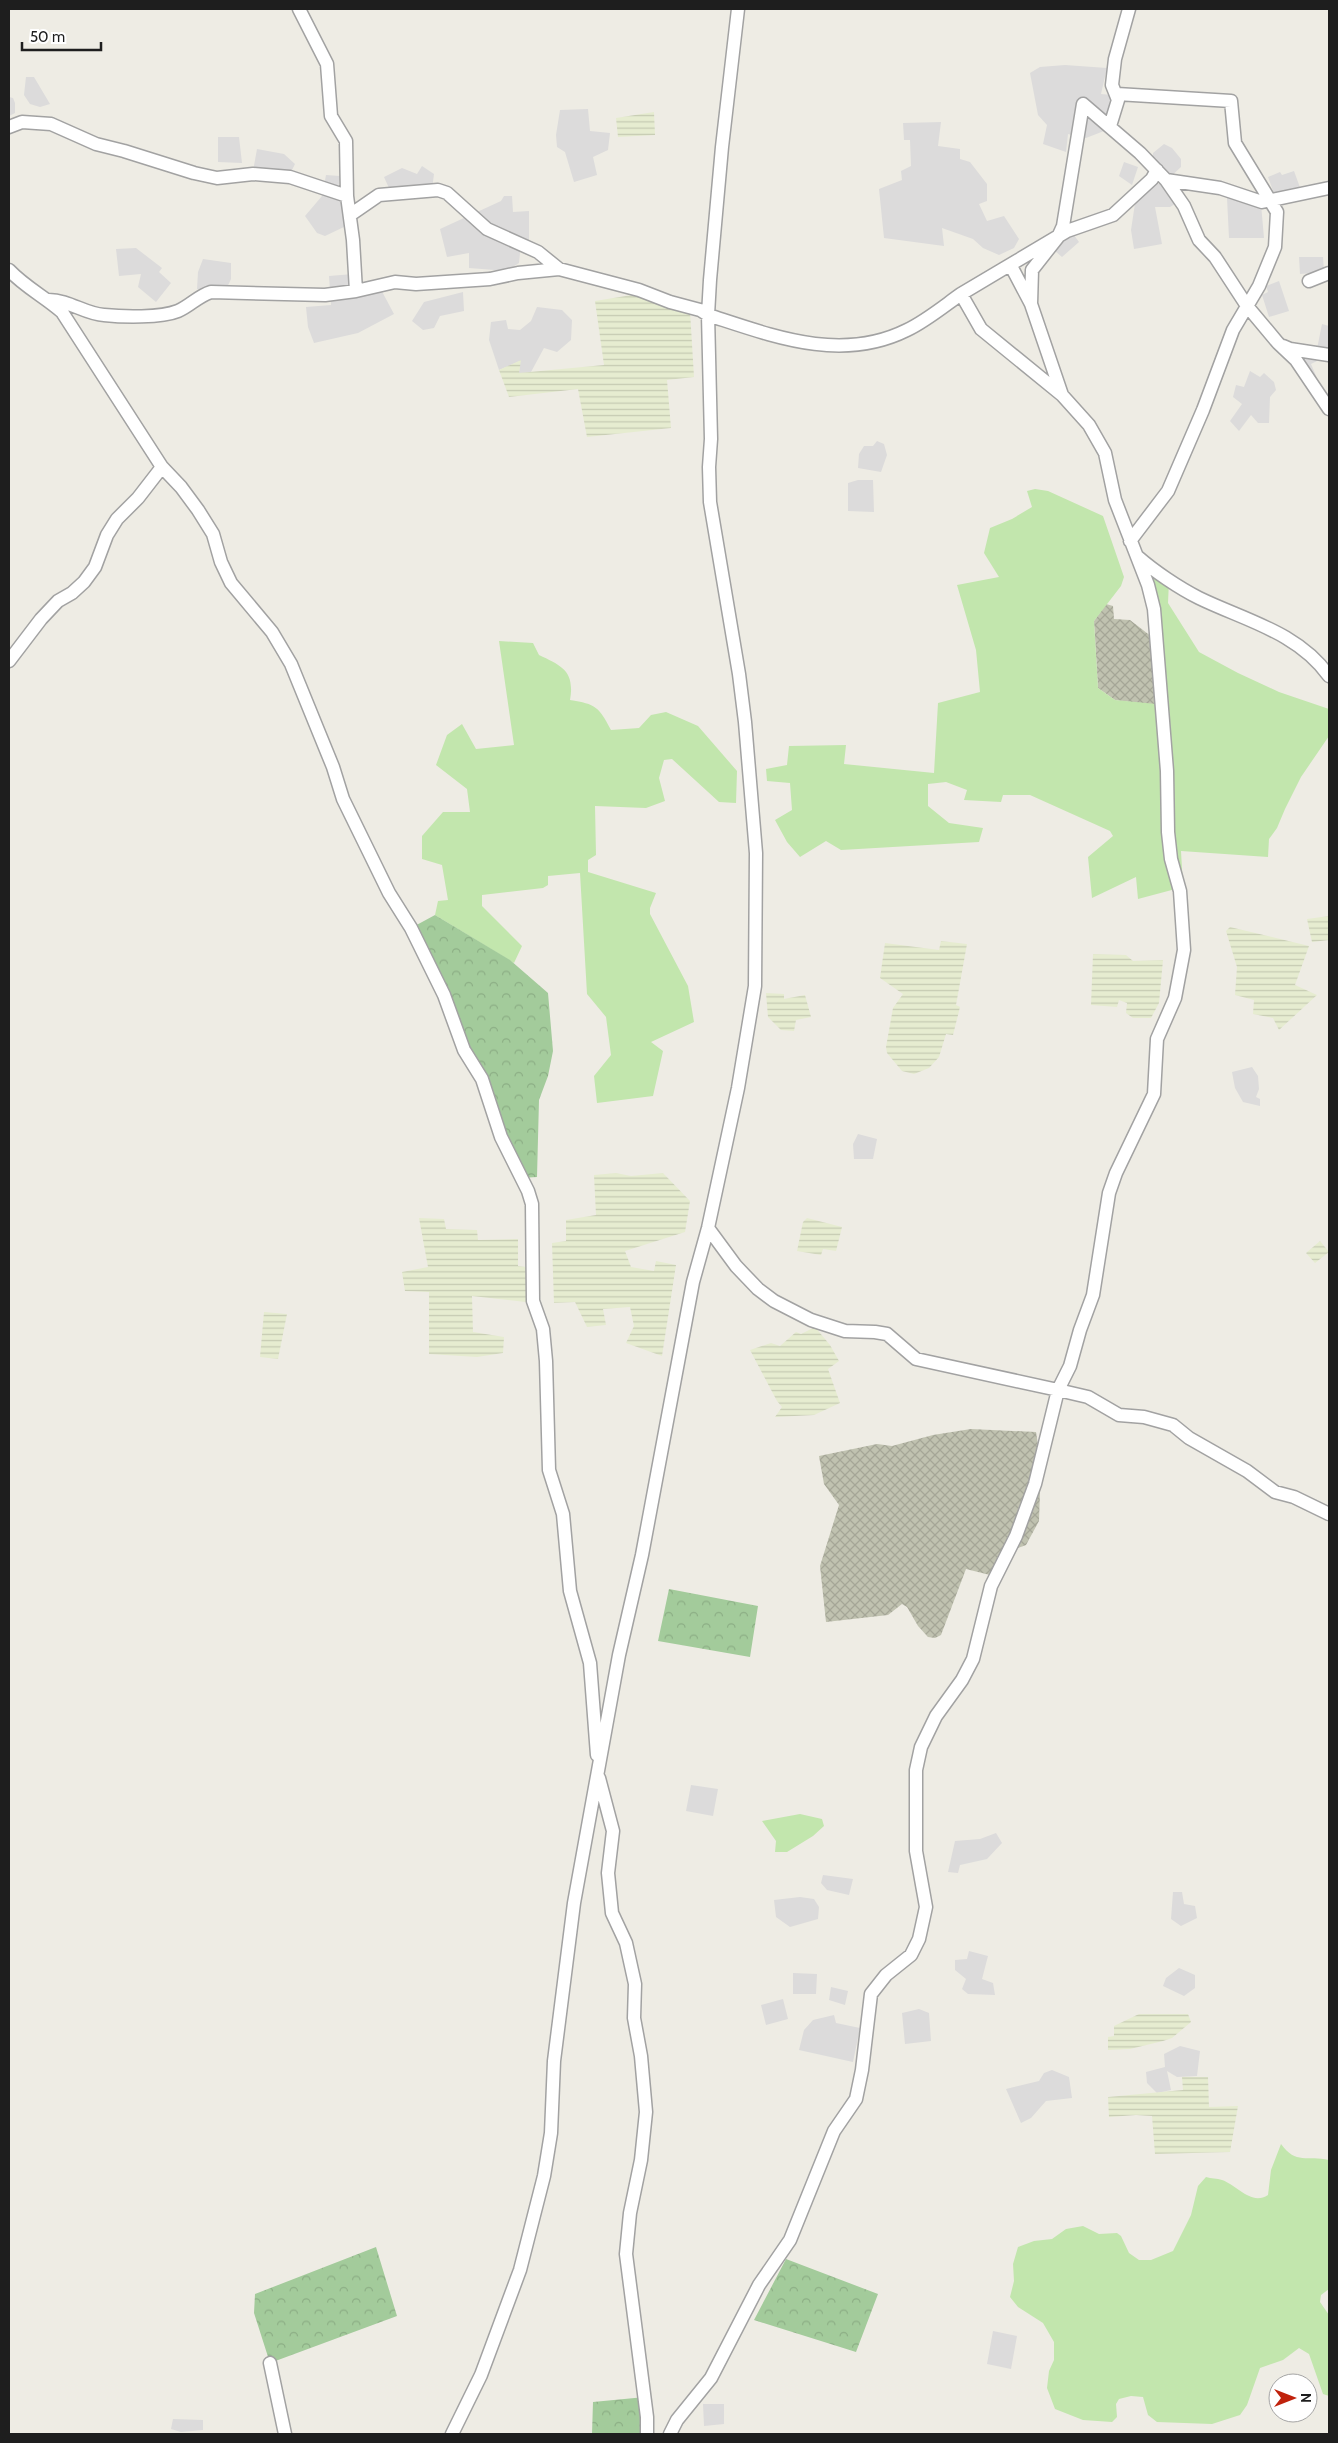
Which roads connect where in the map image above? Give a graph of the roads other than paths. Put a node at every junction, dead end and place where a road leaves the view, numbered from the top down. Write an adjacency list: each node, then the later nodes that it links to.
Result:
1 (299, 9): 10 (street)
2 (738, 9): 24 (street)
3 (1129, 9): 4 (street)
4 (1117, 94): 5 (street); 11 (street)
5 (1110, 126): 7 (street); 13 (street)
6 (9, 127): 10 (street)
7 (1156, 170): 8 (street); 13 (street)
8 (1166, 180): 11 (street); 23 (street)
9 (1329, 188): 11 (street)
10 (347, 196): 12 (street)
11 (1271, 202): 23 (street)
12 (350, 215): 15 (street); 19 (street)
13 (1058, 237): 14 (street); 22 (street)
14 (1011, 266): 20 (street); 22 (street)
15 (559, 269): 19 (street); 24 (street)
16 (9, 270): 21 (street)
17 (1329, 273): 18 (street)
18 (1309, 282)
19 (356, 291): 21 (street)
20 (962, 294): 24 (street); 27 (street)
21 (49, 300): 29 (street)
22 (1031, 304): 27 (street)
23 (1247, 306): 25 (street); 30 (street)
24 (708, 315): 34 (street)
25 (1278, 343): 26 (street); 28 (street)
26 (1329, 354)
27 (1062, 395): 30 (street)
28 (1329, 409)
29 (162, 467): 32 (street); 37 (street)
30 (1130, 541): 31 (street)
31 (1138, 557): 33 (street); 35 (street)
32 (9, 661)
33 (1329, 676)
34 (708, 1228): 35 (street); 37 (street)
35 (1058, 1390): 36 (street); 42 (street)
36 (1329, 1514)
37 (598, 1776): 40 (street); 41 (street)
38 (270, 2363): 39 (street)
39 (285, 2434)
40 (452, 2434)
41 (647, 2434)
42 (670, 2434)

